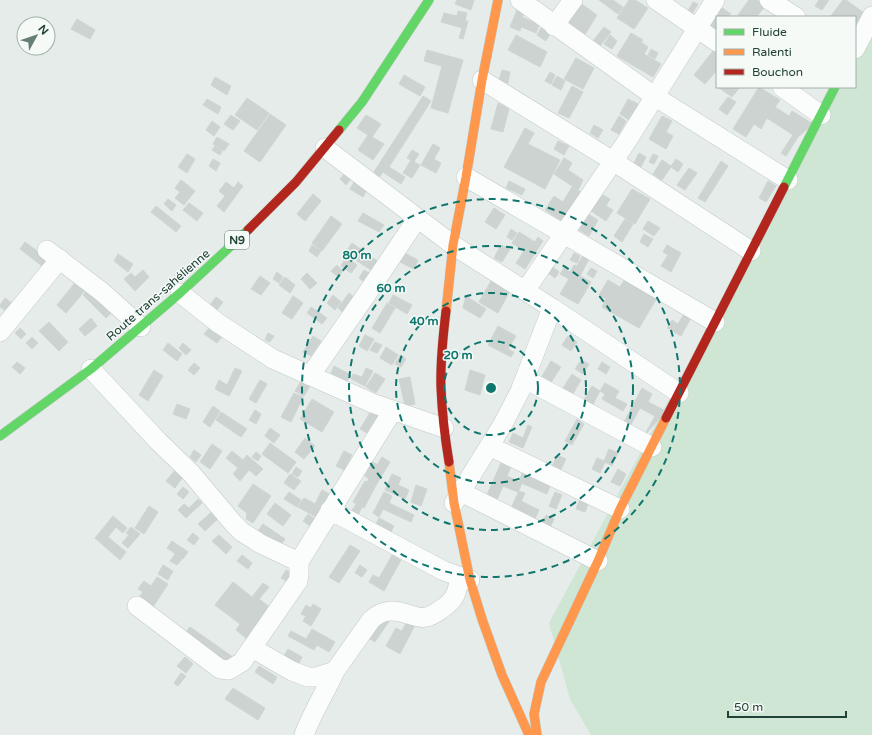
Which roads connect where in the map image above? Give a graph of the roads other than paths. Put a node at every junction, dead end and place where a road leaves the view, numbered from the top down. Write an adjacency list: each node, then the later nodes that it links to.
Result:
1 (429, 0): 19 (main road, Route trans-sahélienne / N9)
2 (498, 0): 14 (main road)
3 (520, 0): 10 (street)
4 (573, 0): 10 (street)
5 (656, 0): 11 (street)
6 (715, 0): 11 (street)
7 (769, 0): 8 (street)
8 (794, 16)
9 (872, 16): 13 (street)
10 (554, 26): 17 (street)
11 (698, 28): 12 (street); 17 (street)
12 (716, 41)
13 (856, 47)
14 (482, 80): 20 (street); 21 (main road)
15 (783, 88): 18 (street)
16 (834, 88): 18 (main road)
17 (654, 96): 20 (street); 22 (street)
18 (821, 114): 22 (main road)
19 (325, 148): 23 (street); 28 (main road, Route trans-sahélienne / N9)
20 (613, 161): 24 (street); 26 (street)
21 (466, 177): 24 (street); 25 (main road)
22 (788, 180): 26 (main road)
23 (416, 219): 25 (street); 34 (street)
24 (564, 233): 27 (street); 30 (street)
25 (453, 245): 27 (street); 38 (main road)
26 (751, 251): 30 (main road)
27 (525, 290): 29 (street)
28 (180, 293): 31 (main road, Route trans-sahélienne / N9); 34 (street)
29 (552, 308): 35 (street); 36 (street)
30 (715, 322): 36 (main road)
31 (141, 326): 32 (street); 33 (main road, Route trans-sahélienne / N9)
32 (0, 332)
33 (92, 369): 39 (main road, Route trans-sahélienne / N9); 46 (street)
34 (310, 376): 37 (street)
35 (525, 379): 40 (street); 41 (street)
36 (679, 393): 41 (main road)
37 (393, 410): 38 (street); 43 (street)
38 (444, 428): 42 (main road)
39 (0, 436)
40 (489, 446): 42 (street); 44 (street)
41 (652, 447): 44 (main road)
42 (457, 498): 45 (street); 47 (main road)
43 (330, 510): 46 (street); 47 (street)
44 (620, 510): 45 (main road)
45 (598, 561): 53 (main road)
46 (299, 562): 49 (street)
47 (465, 579): 50 (street); 52 (main road)
48 (137, 606): 49 (street)
49 (252, 648): 50 (street)
50 (335, 671): 51 (street)
51 (304, 735)
52 (529, 735)
53 (537, 735)

